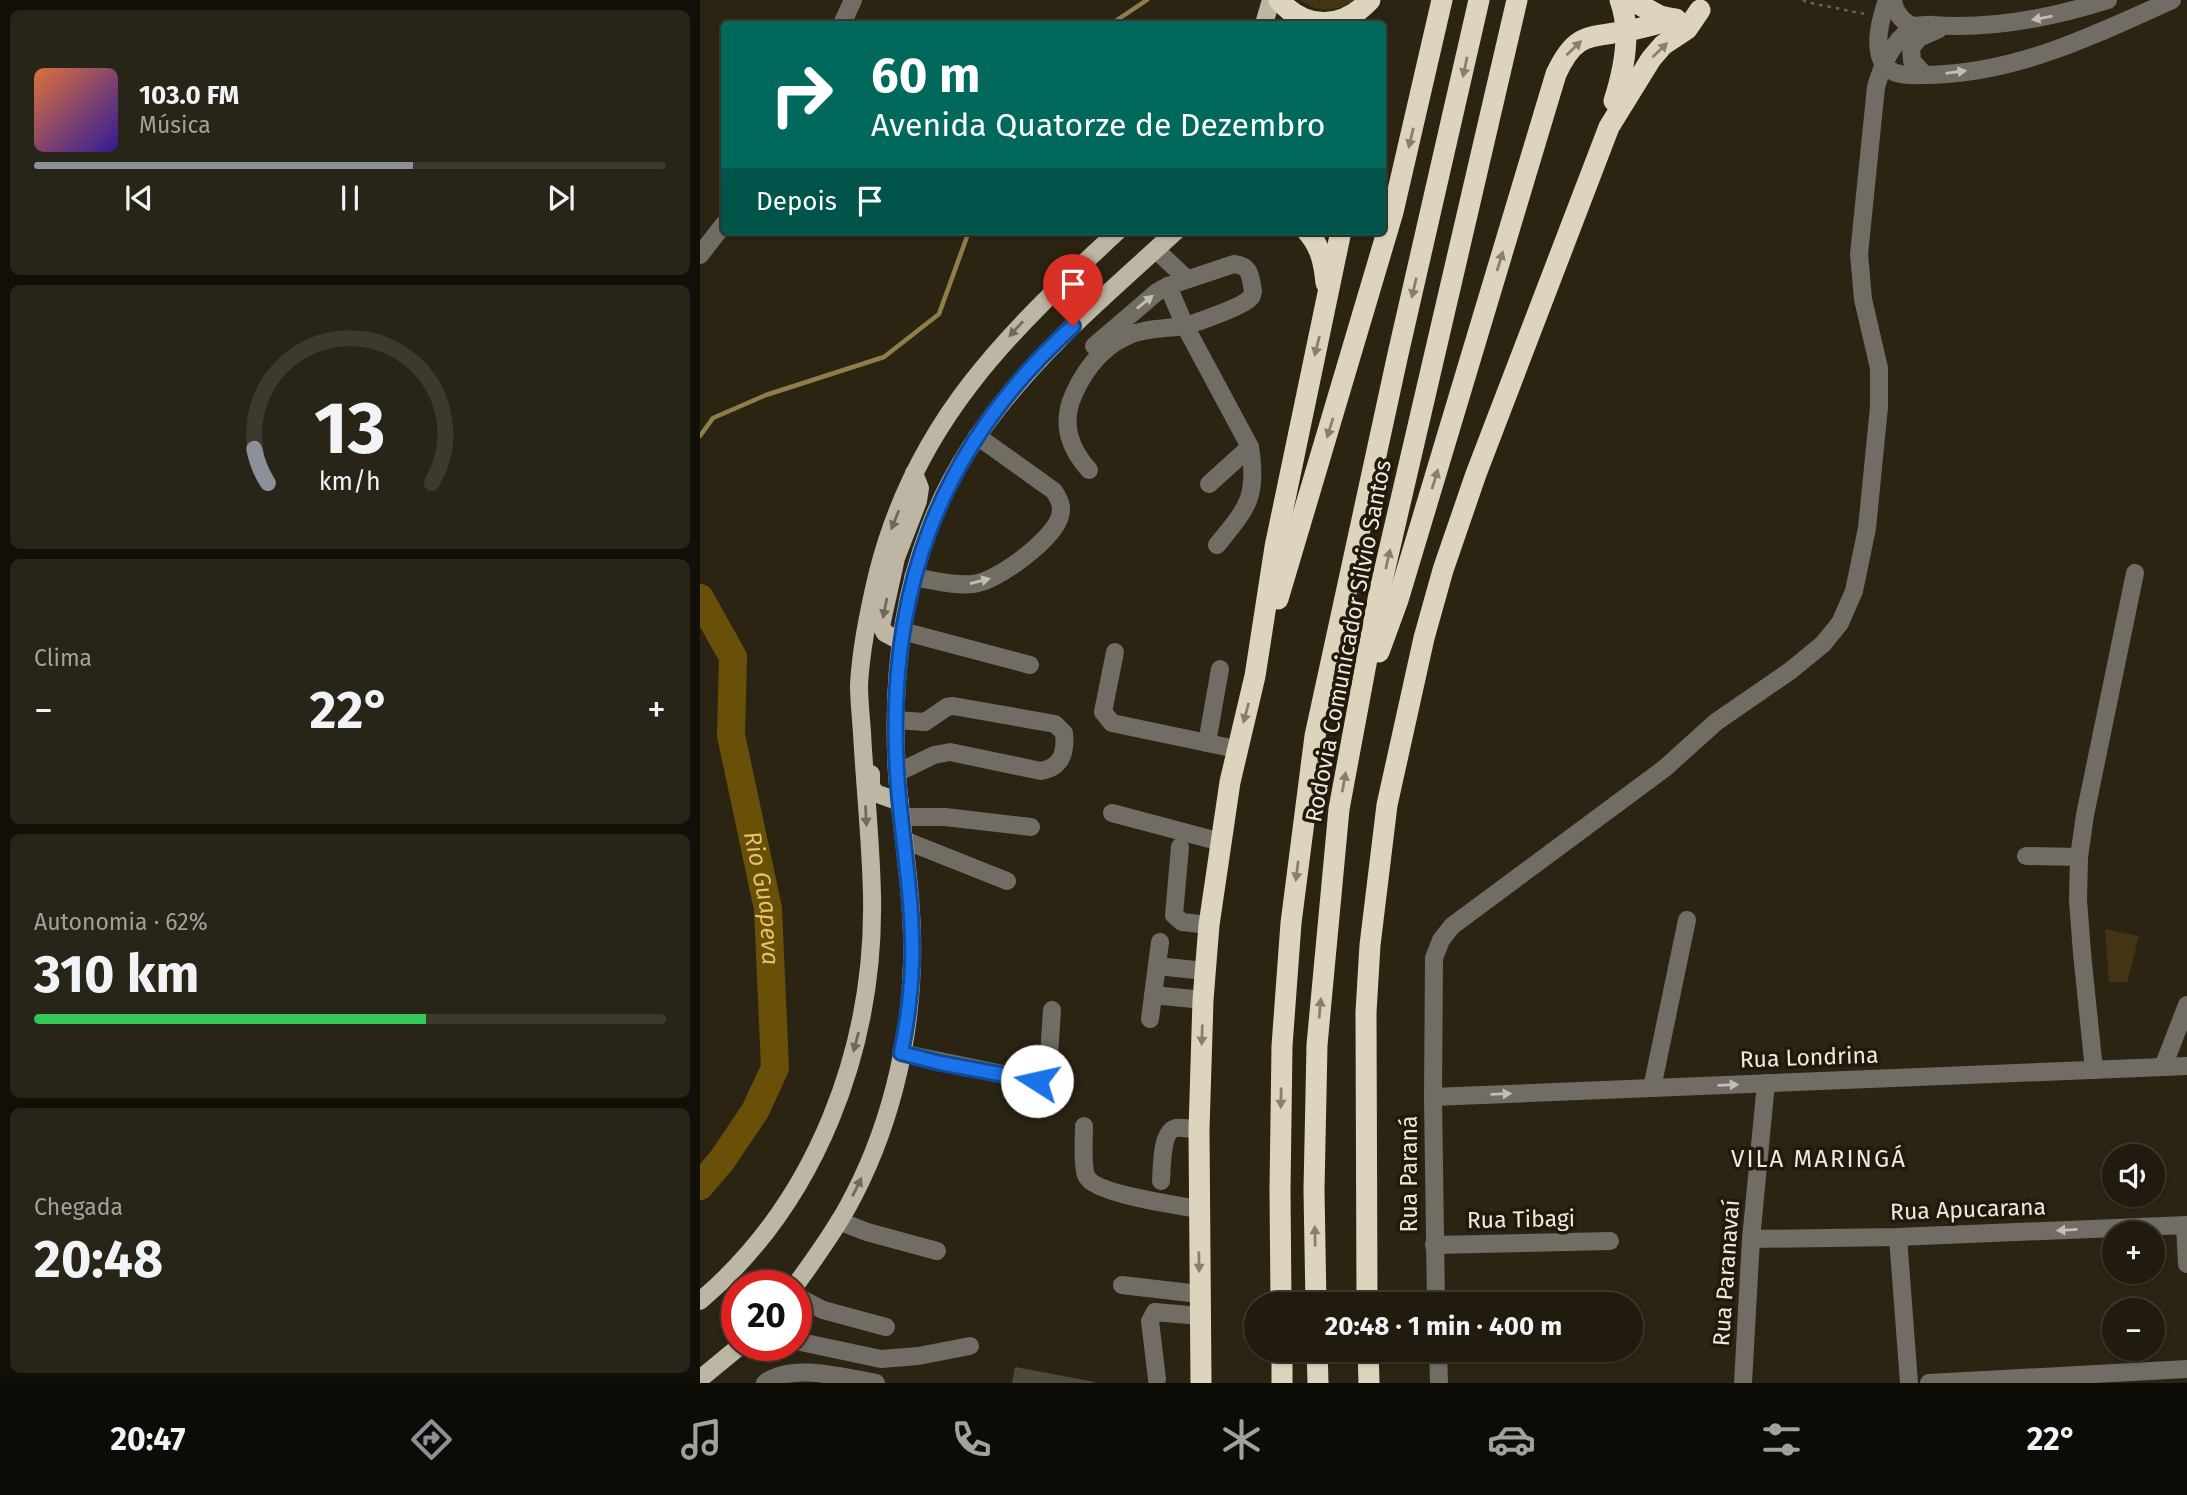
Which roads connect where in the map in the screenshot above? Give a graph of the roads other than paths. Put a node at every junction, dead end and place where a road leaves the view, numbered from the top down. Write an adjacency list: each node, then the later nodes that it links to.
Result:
1 (853, 0): 15 (street)
2 (1442, 0): 50 (highway, one-way to 50)
3 (1479, 0): 97 (highway, Rodovia Comunicador Silvio Santos, one-way to 97)
4 (1517, 0): 52 (highway, Rodovia Comunicador Silvio Santos, one-way to 4)
5 (1620, 0): 21 (highway)
6 (1631, 0): 14 (highway)
7 (1887, 0): 22 (street)
8 (1893, 0): 19 (street)
9 (2108, 0): 20 (street, one-way to 20)
10 (2172, 0): 23 (street, one-way to 10)
11 (1704, 5): 14 (highway); 24 (highway, one-way to 11)
12 (1285, 9): 16 (main road); 17 (highway)
13 (1361, 12): 18 (highway)
14 (1676, 19): 21 (highway)
15 (843, 21)
16 (1268, 21)
17 (1312, 21)
18 (1338, 21)
19 (1913, 26): 20 (street); 22 (street)
20 (1946, 27): 23 (street)
21 (1625, 31): 24 (highway); 52 (highway, one-way to 21)
22 (1889, 68): 23 (street); 82 (street, Rua Paraná)
23 (1925, 75)
24 (1609, 127): 99 (highway)
25 (721, 228): 31 (street)
26 (1114, 235): 41 (main road, one-way to 41)
27 (1172, 235): 30 (main road)
28 (1311, 235): 34 (highway)
29 (1340, 235): 34 (highway)
30 (1156, 250): 32 (street); 35 (main road)
31 (701, 252)
32 (1187, 279): 33 (street); 36 (street)
33 (1167, 286): 36 (street); 37 (street, one-way to 33)
34 (1328, 301): 50 (highway, one-way to 50)
35 (1073, 326): 37 (street); 38 (main road)
36 (1185, 326): 37 (street); 39 (street)
37 (1098, 350): 40 (street)
38 (978, 436): 45 (main road); 45 (street, one-way to 38)
39 (1250, 447): 42 (street); 43 (street)
40 (1089, 470)
41 (914, 473): 46 (main road, one-way to 46); 51 (main road, one-way to 51)
42 (1209, 484)
43 (1217, 545)
44 (2135, 573): 64 (street)
45 (913, 578): 46 (main road)
46 (901, 636): 48 (street); 53 (main road)
47 (1115, 652): 54 (street)
48 (1030, 665)
49 (1220, 669): 54 (street)
50 (1255, 676): 55 (highway, one-way to 55)
51 (859, 686): 57 (main road); 102 (main road, one-way to 102)
52 (1359, 706): 98 (highway, Rodovia Comunicador Silvio Santos, one-way to 52)
53 (896, 720): 56 (main road); 56 (street)
54 (1208, 743): 55 (street)
55 (1236, 749): 61 (highway)
56 (897, 774): 57 (main road)
57 (901, 809): 59 (street); 60 (main road)
58 (1112, 813): 61 (street)
59 (1031, 827)
60 (904, 840): 65 (street); 76 (main road)
61 (1221, 842): 67 (highway)
62 (1180, 847): 67 (street)
63 (2026, 856): 64 (street)
64 (2079, 857): 79 (street)
65 (1007, 881)
66 (1687, 919): 81 (street)
67 (1209, 925): 70 (highway)
68 (1160, 942): 69 (street)
69 (1157, 966): 70 (street); 71 (street)
70 (1205, 971): 72 (highway)
71 (1153, 995): 72 (street); 75 (street)
72 (1203, 1000): 84 (highway, one-way to 84)
73 (2187, 1005): 78 (street)
74 (1052, 1010): 76 (street)
75 (1150, 1019)
76 (901, 1053): 87 (main road, one-way to 76)
77 (2187, 1066): 78 (street, Rua Londrina)
78 (2163, 1067): 79 (street, Rua Londrina)
79 (2094, 1070): 80 (street, Rua Londrina)
80 (1766, 1083): 81 (street, Rua Londrina, one-way to 80); 90 (street, Rua Paranavaí)
81 (1652, 1088): 82 (street, Rua Londrina, one-way to 81)
82 (1433, 1097): 92 (street, Rua Paraná)
83 (1084, 1126): 86 (street)
84 (1199, 1130): 85 (street); 86 (highway)
85 (1161, 1181)
86 (1198, 1209): 101 (highway, one-way to 101)
87 (839, 1221): 93 (street); 95 (main road)
88 (2186, 1225): 89 (street, Rua Apucarana, one-way to 89); 94 (street)
89 (1898, 1237): 90 (street, Rua Apucarana); 124 (street)
90 (1751, 1239): 123 (street, Rua Paranavaí)
91 (1610, 1241): 92 (street, Rua Tibagi)
92 (1434, 1245): 100 (street, Rua Paraná)
93 (937, 1251)
94 (2187, 1264)
95 (805, 1270)
96 (1122, 1284): 101 (street)
97 (1281, 1292)
98 (1316, 1292)
99 (1367, 1292)
100 (1436, 1292)
101 (1199, 1294): 104 (highway)
102 (700, 1301)
103 (812, 1304): 105 (street)
104 (1200, 1317): 115 (street); 118 (highway)
105 (886, 1327)
106 (812, 1344): 107 (street)
107 (970, 1346)
108 (725, 1361): 114 (main road)
109 (1282, 1362): 119 (highway)
110 (1317, 1362): 120 (highway)
111 (1368, 1362): 121 (highway)
112 (1438, 1362): 122 (street)
113 (2187, 1369): 125 (street)
114 (709, 1377)
115 (1157, 1379)
116 (776, 1380): 117 (street)
117 (876, 1383)
118 (1201, 1383)
119 (1282, 1383)
120 (1318, 1383)
121 (1369, 1383)
122 (1439, 1383)
123 (1743, 1383)
124 (1909, 1383)
125 (1929, 1383)

